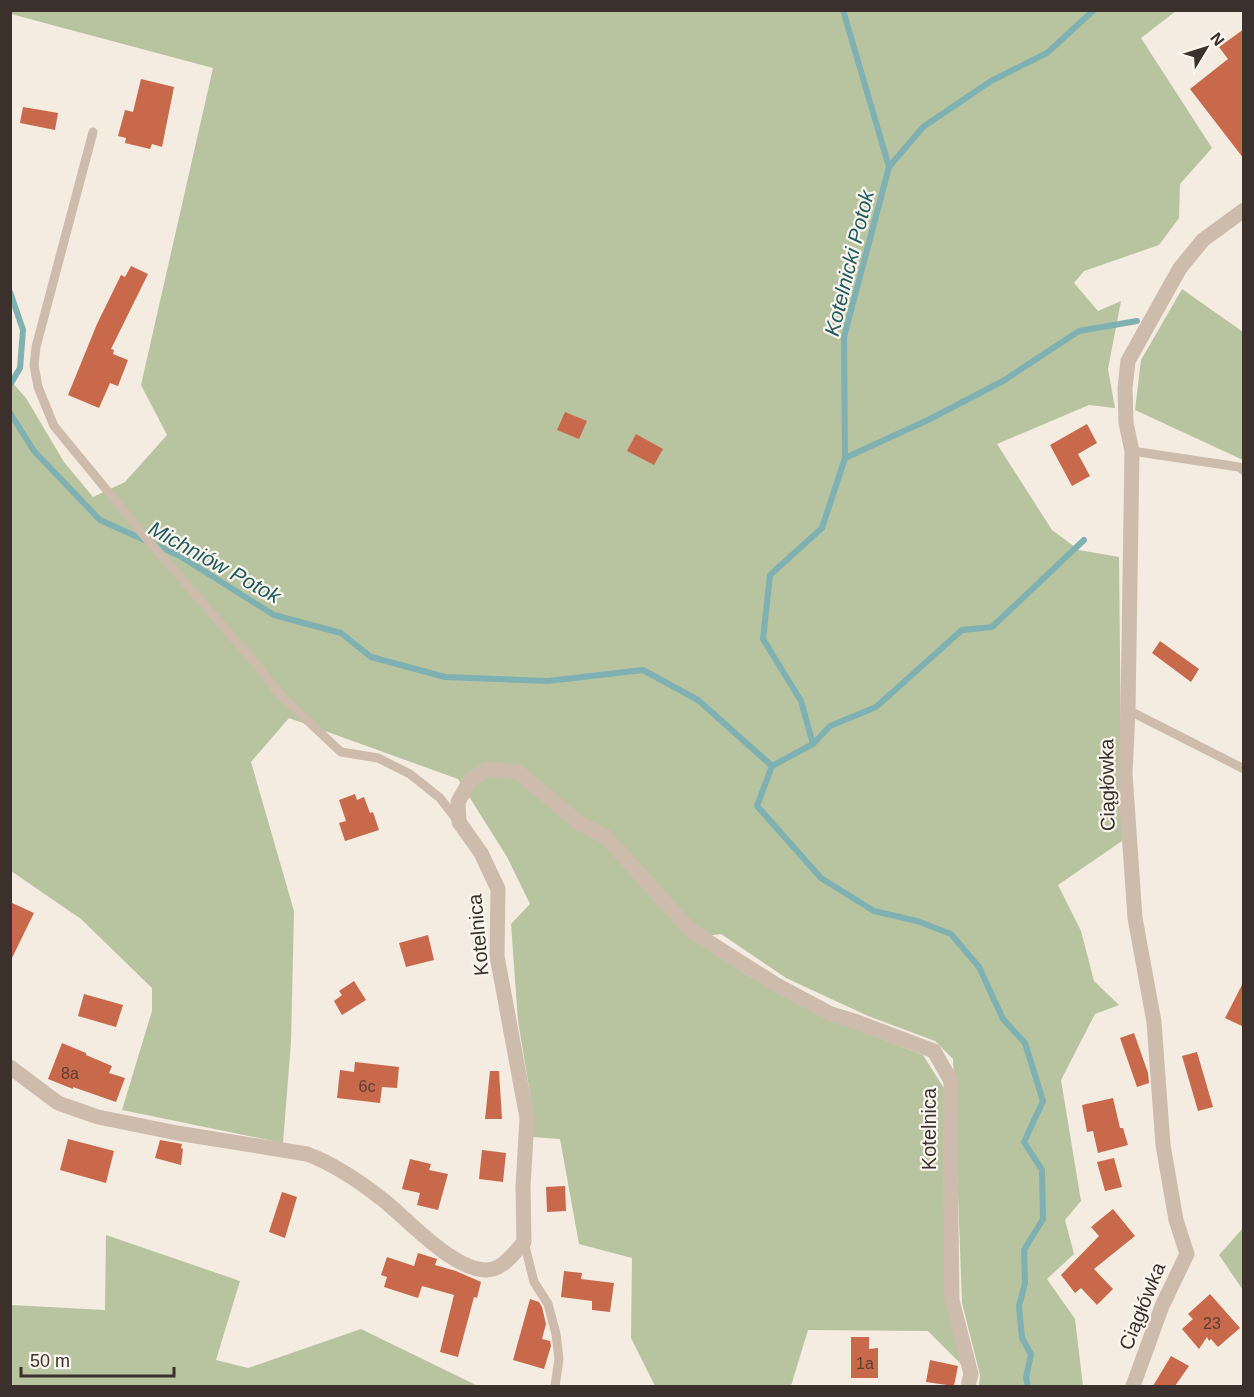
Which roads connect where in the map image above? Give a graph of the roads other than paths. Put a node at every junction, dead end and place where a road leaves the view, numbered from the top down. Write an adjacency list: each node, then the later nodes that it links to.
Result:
1 (93, 132): 7 (lane)
2 (1244, 210): 3 (street, Ciągłówka)
3 (1132, 451): 4 (lane); 5 (street, Ciągłówka)
4 (1244, 471)
5 (1128, 710): 6 (lane); 12 (street, Ciągłówka)
6 (1244, 769)
7 (459, 822): 9 (street, Kotelnica); 11 (street, Kotelnica)
8 (10, 1067): 9 (street)
9 (524, 1242): 10 (lane)
10 (555, 1386)
11 (968, 1386)
12 (1133, 1386)

